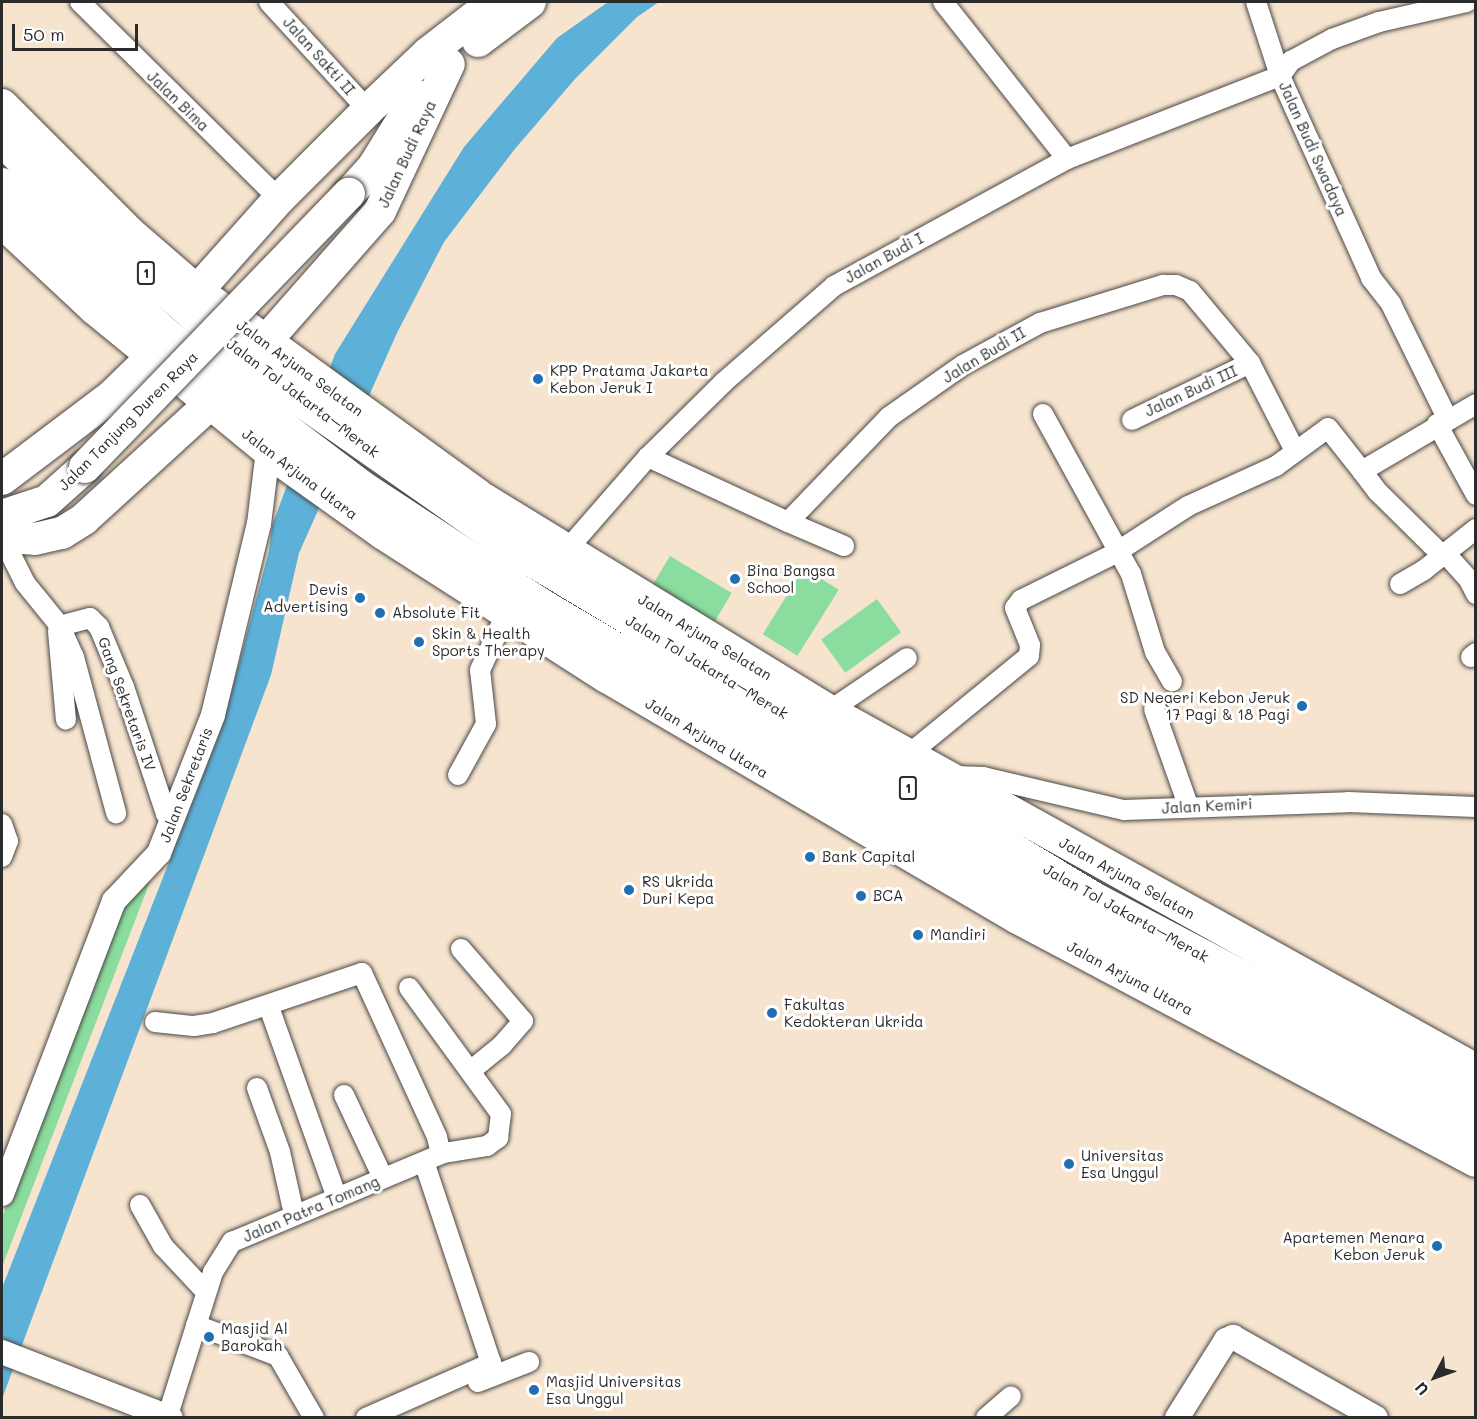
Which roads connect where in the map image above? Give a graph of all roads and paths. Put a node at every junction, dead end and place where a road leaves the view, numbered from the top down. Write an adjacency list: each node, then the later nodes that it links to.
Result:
1 (80, 2): 15 (street, Jalan Bima)
2 (269, 2): 11 (street, Jalan Sakti II)
3 (495, 2): 8 (main road, Jalan Budi Raya)
4 (530, 2): 8 (main road, Jalan Budi Raya)
5 (943, 2): 13 (street)
6 (1256, 2): 9 (street)
7 (1467, 2): 9 (street, Jalan Budi Swadaya)
8 (438, 59): 11 (main road, Jalan Budi Raya); 18 (main road, Jalan Budi Raya); 36 (main road, Jalan Tanjung Duren Raya, bridge)
9 (1280, 76): 13 (street, Jalan Budi I); 26 (street, Jalan Budi Swadaya)
10 (2, 105): 17 (main road, Jalan Arjuna Selatan)
11 (368, 110): 15 (main road, Jalan Budi Raya)
12 (2, 140): 21 (highway, Jalan Tol Jakarta–Merak / 1)
13 (1067, 159): 30 (street, Jalan Budi I)
14 (2, 184): 28 (highway, Jalan Tol Jakarta–Merak / 1)
15 (279, 199): 17 (main road, Jalan Budi Raya)
16 (2, 222): 19 (main road, Jalan Arjuna Utara)
17 (197, 291): 18 (main road, Jalan Arjuna Selatan)
18 (265, 342): 21 (main road, Jalan Arjuna Selatan)
19 (152, 357): 23 (main road, Jalan Arjuna Utara); 32 (main road)
20 (1250, 363): 25 (street, Jalan Budi III); 29 (street, Jalan Budi II); 35 (street, Jalan Budi II)
21 (305, 387): 27 (highway, Jalan Tol Jakarta–Merak / 1)
22 (1476, 404): 26 (street)
23 (209, 405): 28 (main road, Jalan Arjuna Utara); 36 (main road)
24 (1043, 414): 39 (street)
25 (1132, 420)
26 (1442, 422): 31 (street); 33 (street, Jalan Budi Swadaya)
27 (367, 432): 40 (main road, Jalan Arjuna Selatan); 68 (highway, Jalan Tol Jakarta–Merak / 1)
28 (276, 446): 34 (highway, Jalan Tol Jakarta–Merak / 1); 57 (street, Jalan Sekretaris)
29 (1296, 451): 31 (street); 39 (street)
30 (648, 457): 35 (street); 40 (street, Jalan Budi I)
31 (1362, 471): 41 (street)
32 (2, 479)
33 (1476, 495)
34 (352, 496): 44 (main road, Jalan Arjuna Utara); 69 (highway, Jalan Tol Jakarta–Merak / 1)
35 (788, 522): 38 (street)
36 (3, 523): 45 (street)
37 (1476, 529): 41 (street)
38 (844, 546)
39 (1118, 551): 47 (street); 51 (street)
40 (565, 552): 49 (main road, Jalan Arjuna Selatan)
41 (1444, 554): 42 (street); 43 (street)
42 (1400, 584)
43 (1476, 594)
44 (507, 612): 52 (street); 71 (main road, Jalan Arjuna Utara)
45 (60, 626): 50 (street); 56 (street); 57 (street, Gang Sekretaris IV)
46 (907, 658): 49 (street)
47 (1172, 681)
48 (1154, 709): 54 (street)
49 (829, 711): 51 (main road, Jalan Arjuna Selatan)
50 (66, 720)
51 (908, 755): 53 (main road, Jalan Arjuna Selatan)
52 (458, 775)
53 (943, 776): 54 (street, Jalan Kemiri); 65 (main road, Jalan Arjuna Selatan)
54 (1188, 805): 55 (street, Jalan Kemiri)
55 (1476, 807)
56 (116, 813)
57 (174, 818): 73 (street, Jalan Sekretaris)
58 (2, 824): 59 (street)
59 (2, 857)
60 (461, 949): 64 (street)
61 (409, 987): 64 (street)
62 (269, 1007): 63 (street); 70 (street); 74 (street)
63 (155, 1022)
64 (471, 1070): 70 (street, Jalan Patra Tomang)
65 (1476, 1070)
66 (257, 1088): 76 (street)
67 (344, 1095): 72 (street)
68 (1476, 1100)
69 (1476, 1131)
70 (433, 1158): 72 (street, Jalan Patra Tomang); 84 (street)
71 (1476, 1161)
72 (383, 1178): 74 (street, Jalan Patra Tomang)
73 (2, 1194)
74 (337, 1198): 76 (street, Jalan Patra Tomang)
75 (140, 1205): 77 (street)
76 (294, 1214): 77 (street, Jalan Patra Tomang)
77 (206, 1292): 78 (street, Jalan Patra Tomang)
78 (196, 1325): 82 (street, Jalan Patra Tomang); 83 (street)
79 (2, 1352): 82 (street)
80 (529, 1362): 85 (street)
81 (1011, 1396): 86 (street)
82 (168, 1417)
83 (314, 1418)
84 (366, 1418)
85 (389, 1418)
86 (986, 1418)
87 (1177, 1418): 88 (street)
88 (1376, 1418)

